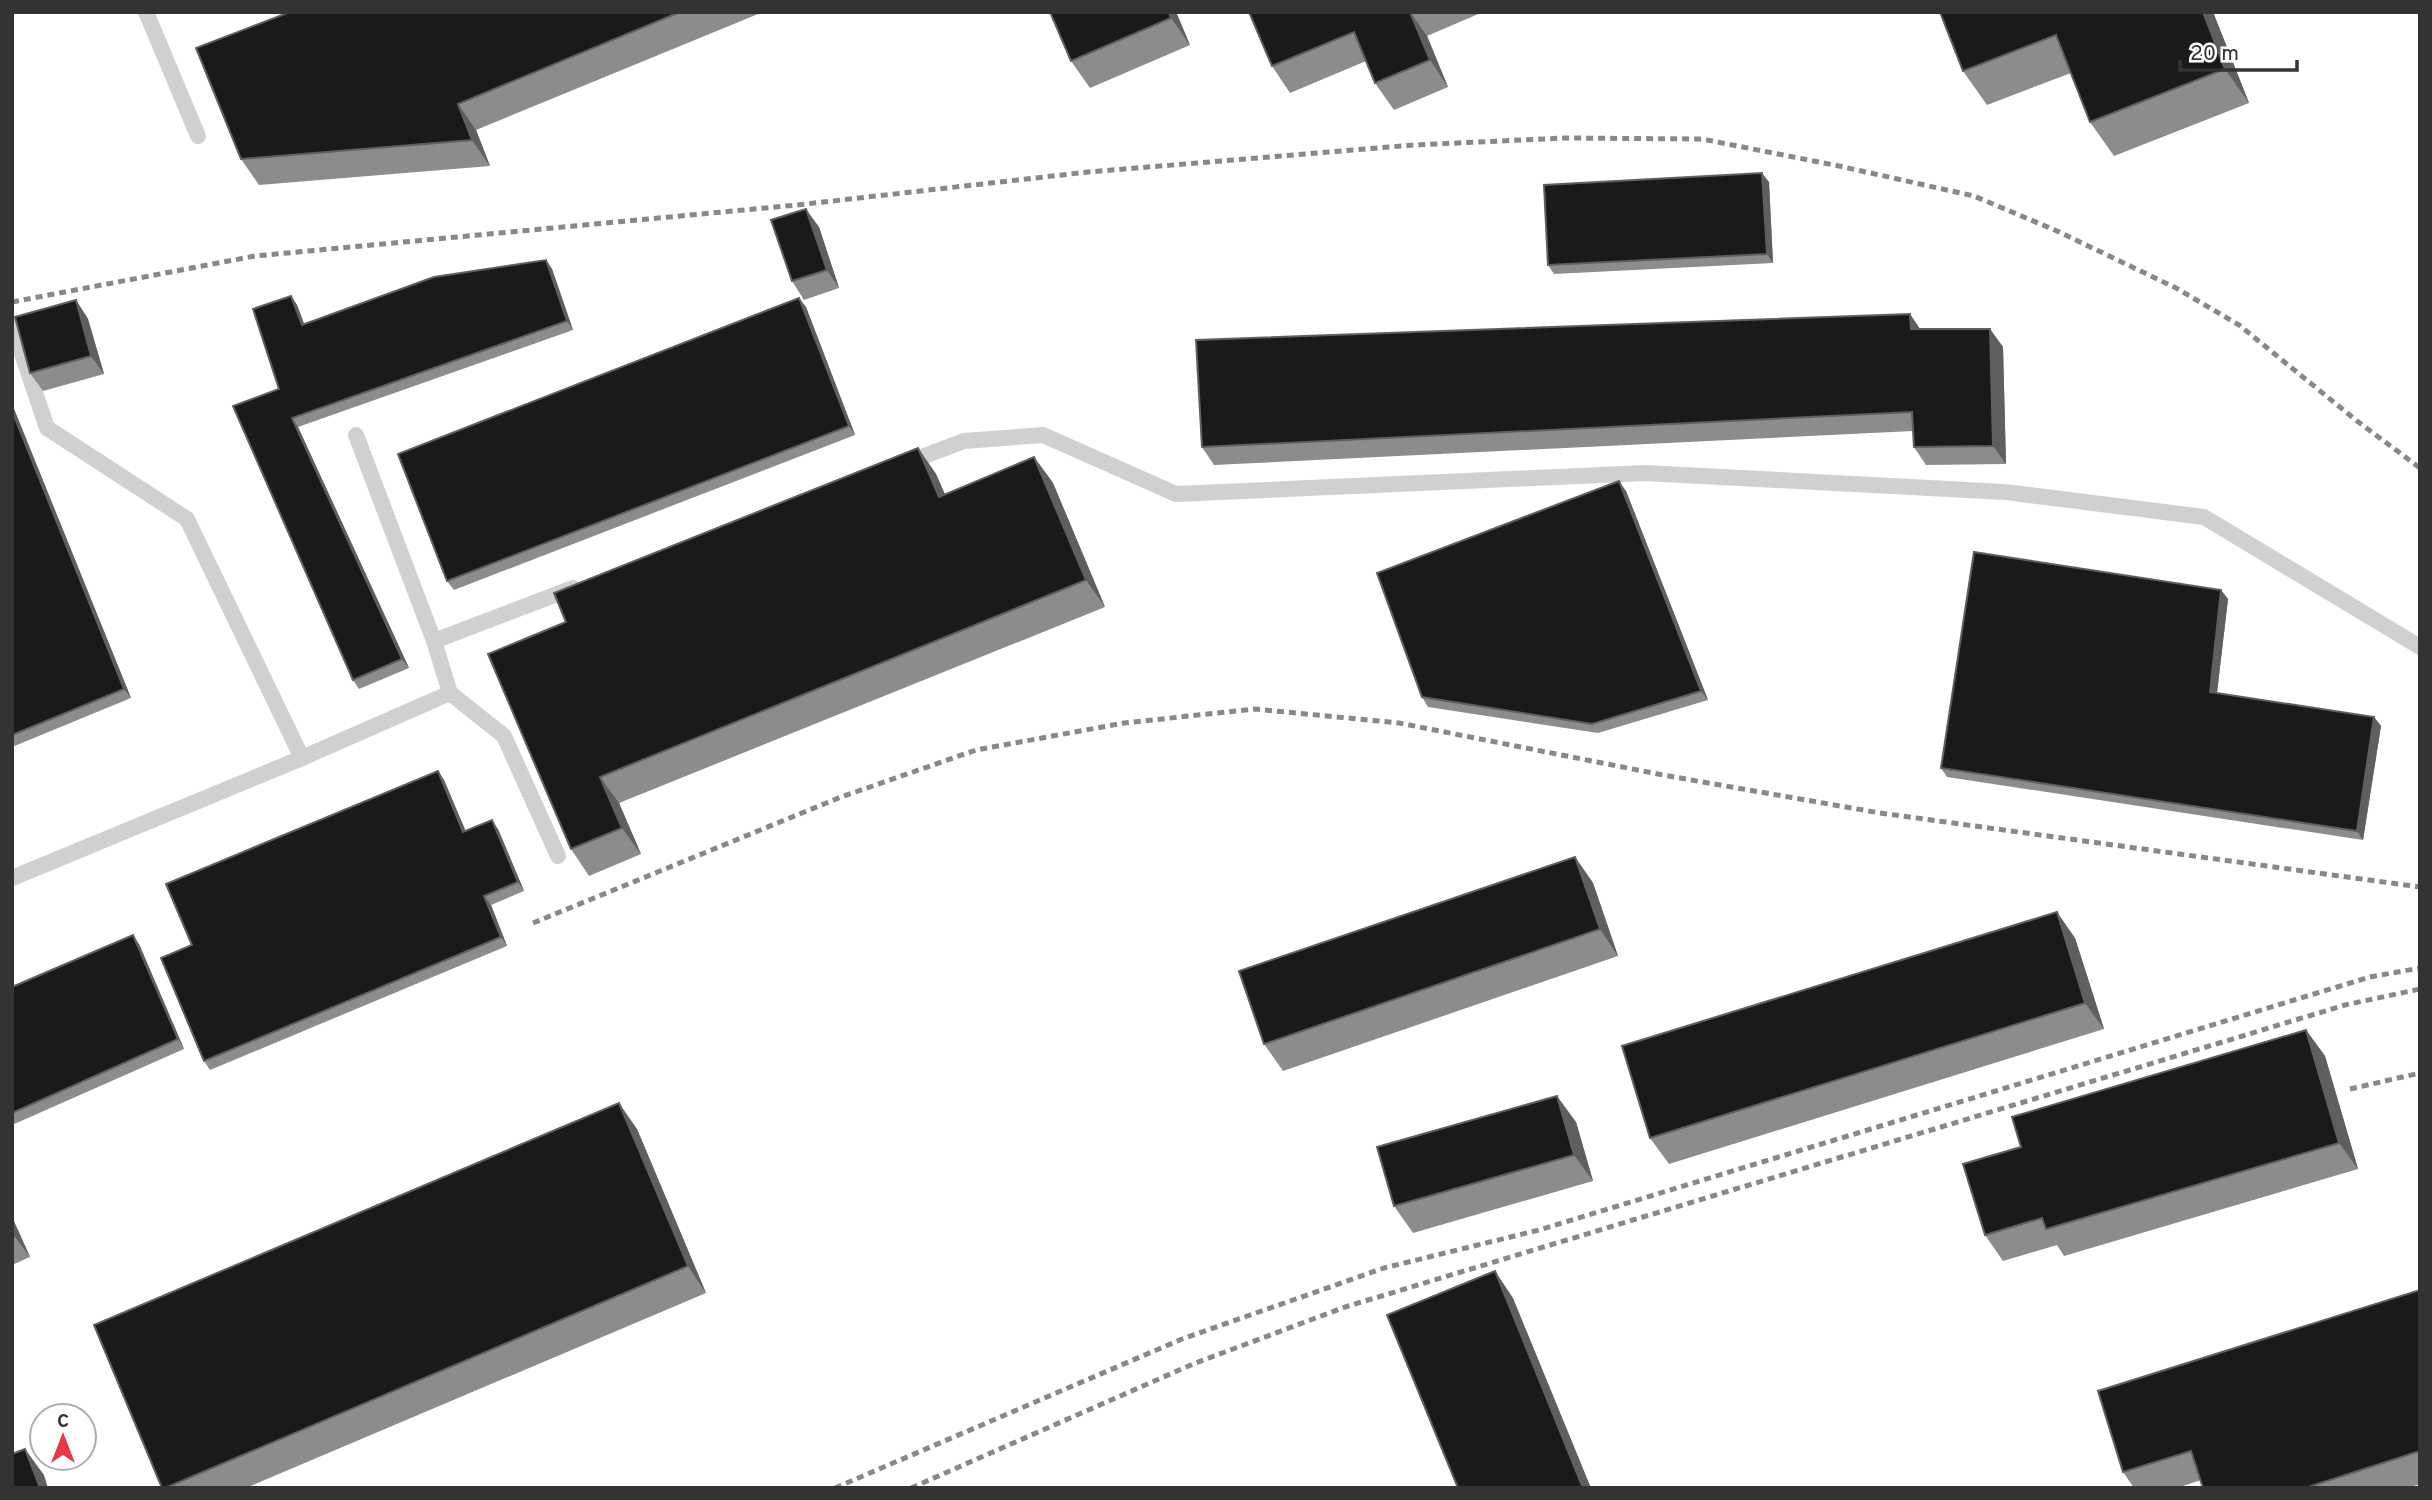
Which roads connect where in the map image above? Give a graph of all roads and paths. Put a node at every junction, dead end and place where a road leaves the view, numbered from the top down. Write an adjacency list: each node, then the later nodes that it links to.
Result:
1 (146, 12): 2 (lane)
2 (198, 136)
3 (14, 332): 10 (lane)
4 (356, 435): 7 (lane)
5 (886, 471): 8 (lane)
6 (589, 582): 7 (lane)
7 (434, 641): 9 (lane)
8 (2420, 647)
9 (450, 693): 10 (lane); 11 (lane)
10 (302, 758): 12 (lane)
11 (558, 856)
12 (12, 877)

